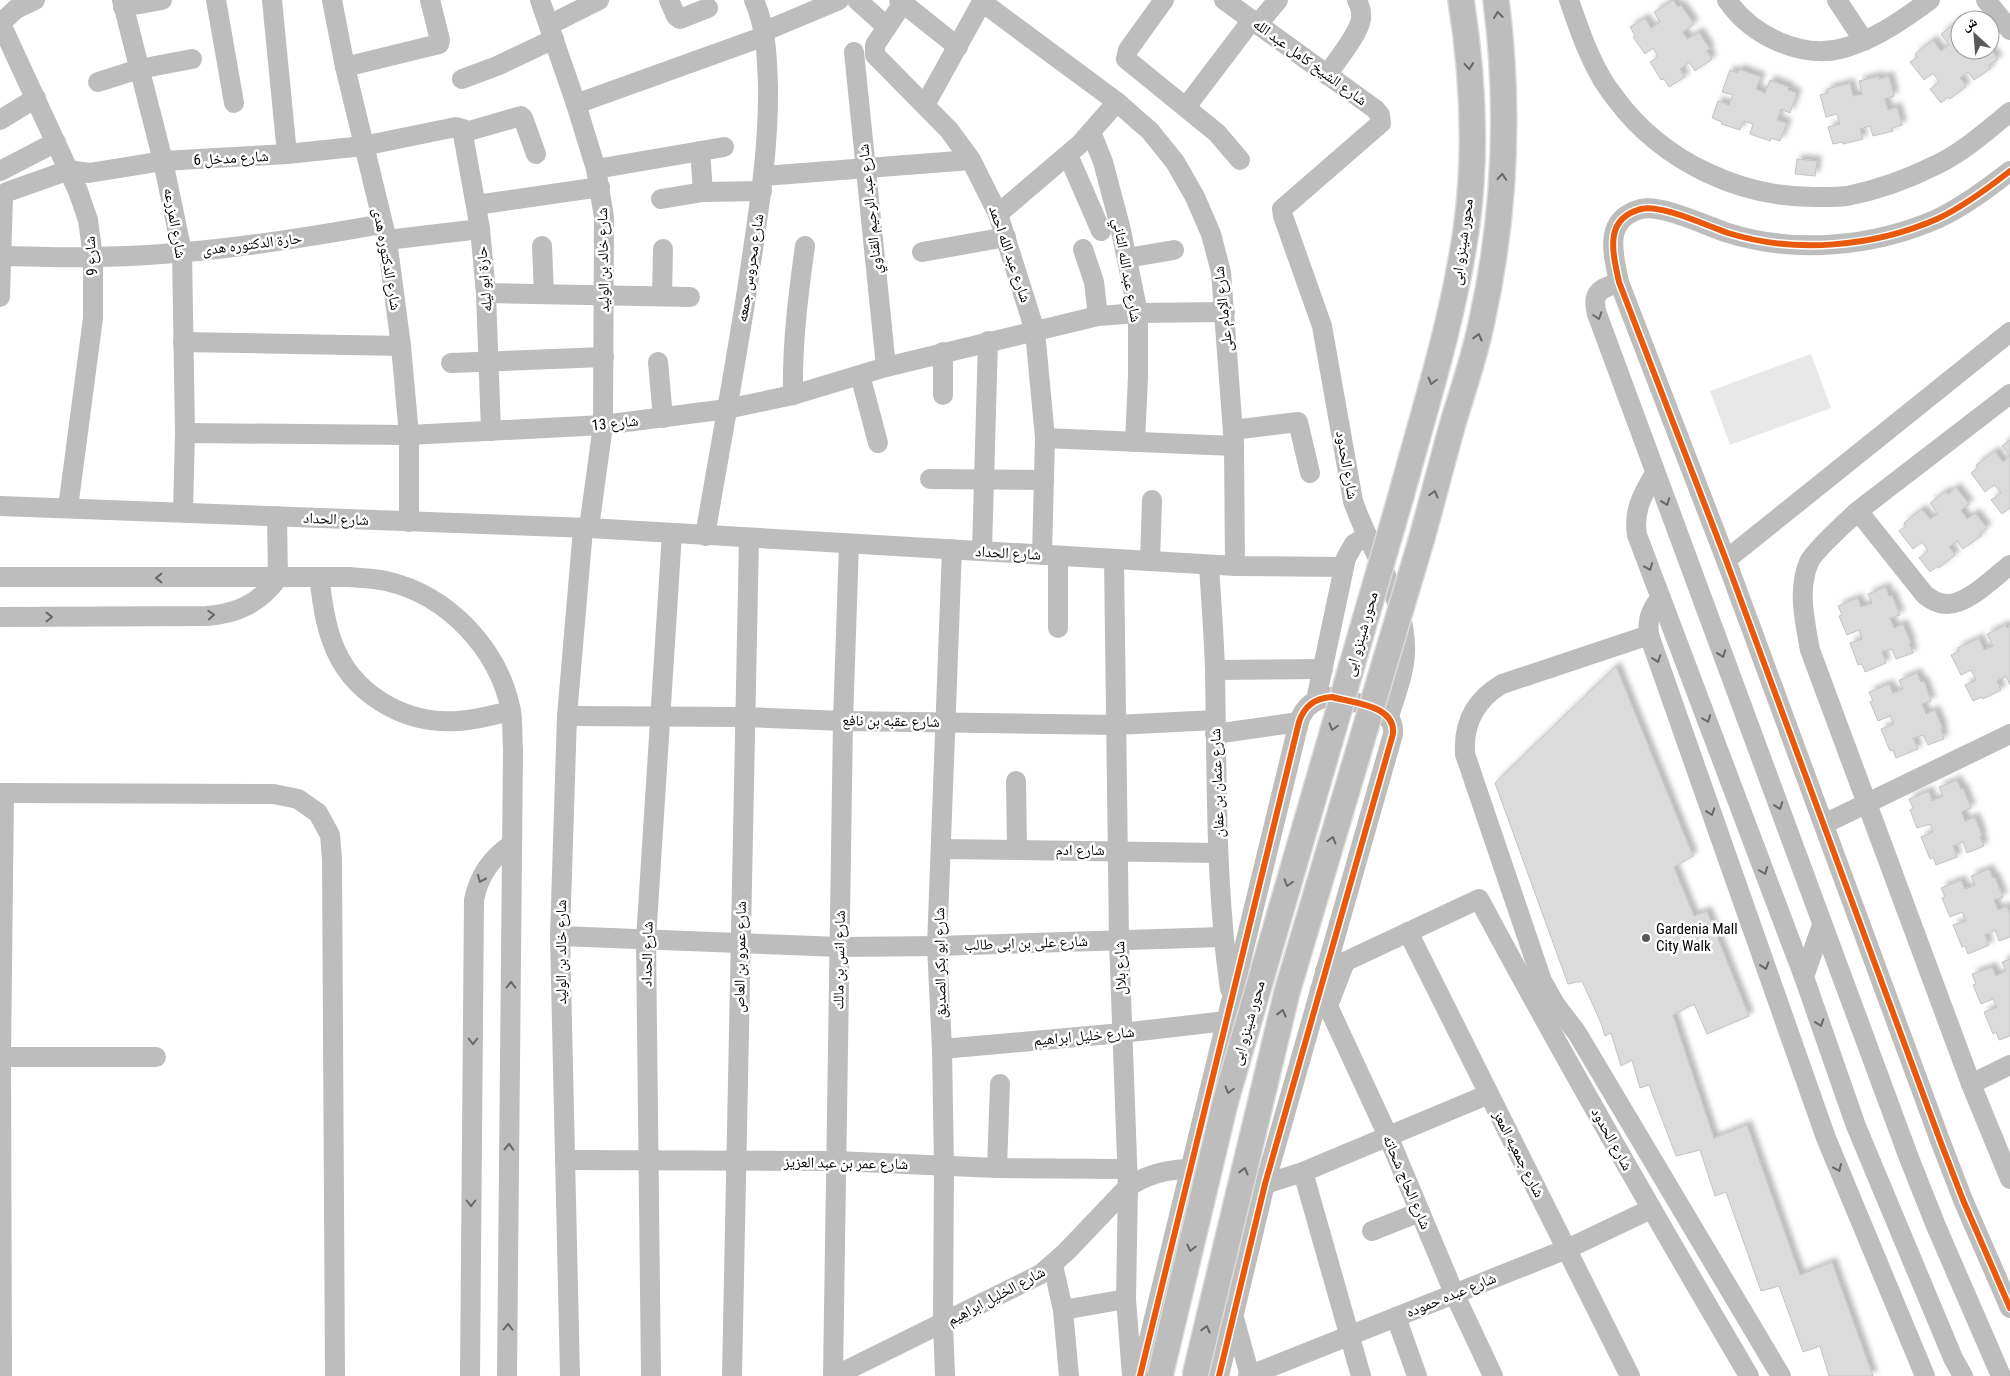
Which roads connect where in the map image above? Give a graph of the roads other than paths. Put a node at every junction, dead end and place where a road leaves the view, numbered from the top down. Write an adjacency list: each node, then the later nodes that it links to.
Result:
1 (35, 0): 29 (street)
2 (162, 0): 26 (street)
3 (216, 0): 45 (street)
4 (272, 0): 57 (street)
5 (332, 0): 38 (street, شارع الدكتوره هدى)
6 (430, 0): 38 (street)
7 (540, 0): 32 (street, شارع خالد بن الوليد)
8 (599, 0): 32 (street)
9 (669, 0): 27 (street)
10 (754, 0): 33 (street, شارع محروس جمعه)
11 (839, 0): 33 (street)
12 (857, 0): 30 (street)
13 (1164, 0): 48 (street)
14 (1224, 0): 28 (street, شارع الشيخ كامل عبد الله)
15 (1278, 0): 28 (street)
16 (1357, 0): 40 (street)
17 (1461, 0): 242 (main road, محور شينزو ابى, one-way to 242, bridge)
18 (1496, 0): 243 (main road, محور شينزو ابى, one-way to 18, bridge)
19 (1569, 0): 49 (street)
20 (1727, 0): 34 (street)
21 (1837, 0): 34 (street)
22 (1930, 0): 34 (street)
23 (1986, 0): 31 (street)
24 (982, 1): 35 (street); 44 (street, شارع الإمام على)
25 (901, 2): 30 (street, شارع عبد الله احمد); 35 (street)
26 (122, 3): 39 (street, شارع المزرعه)
27 (708, 8)
28 (1255, 22): 40 (street, شارع الشيخ كامل عبد الله); 48 (street)
29 (0, 23): 43 (street, شارع 9)
30 (887, 27): 47 (street, شارع عبد الله احمد)
31 (2010, 30)
32 (551, 32): 41 (street); 46 (street, شارع خالد بن الوليد)
33 (765, 33): 46 (street); 68 (street, شارع محروس جمعه)
34 (1864, 41)
35 (958, 47): 47 (street)
36 (854, 52): 63 (street, شارع عبد الرحيم القناوي)
37 (192, 58): 39 (street)
38 (345, 67): 54 (street, شارع الدكتوره هدى)
39 (139, 69): 42 (street); 62 (street, شارع المزرعه)
40 (1327, 75): 72 (street, شارع الشيخ كامل عبد الله)
41 (462, 79)
42 (98, 82)
43 (36, 98): 50 (street); 53 (street, شارع 9)
44 (1117, 102): 52 (street); 95 (street, شارع الإمام على)
45 (234, 103)
46 (576, 104): 67 (street, شارع خالد بن الوليد)
47 (925, 105): 60 (street, شارع عبد الله احمد)
48 (1186, 107): 61 (street)
49 (2010, 112)
50 (0, 120)
51 (462, 129): 54 (street, شارع مدخل 6); 58 (street, شارع مدخل 6); 71 (street, حارة ابو ليله)
52 (1091, 132): 59 (street); 87 (street, شارع عبد الله الثاني)
53 (56, 142): 64 (street, شارع 9); 65 (street)
54 (363, 146): 57 (street, شارع مدخل 6); 76 (street, شارع الدكتوره هدى)
55 (724, 147): 56 (street)
56 (700, 151): 67 (street); 69 (street)
57 (287, 154): 62 (street, شارع مدخل 6)
58 (536, 154)
59 (1068, 154): 73 (street); 75 (street)
60 (971, 160): 63 (street); 73 (street, شارع عبد الله احمد)
61 (1240, 160)
62 (163, 161): 64 (street, شارع مدخل 6); 83 (street, شارع المزرعه)
63 (866, 168): 68 (street); 108 (street, شارع عبد الرحيم القناوي)
64 (68, 170): 85 (street, شارع مدخل 6); 86 (street, شارع 9)
65 (0, 171)
66 (2010, 171): 88 (street)
67 (598, 178): 71 (street); 91 (street, شارع خالد بن الوليد)
68 (763, 184): 69 (street); 113 (street, شارع محروس جمعه)
69 (703, 192): 70 (street)
70 (661, 199)
71 (476, 205): 74 (street, حارة ابو ليله)
72 (1282, 209): 138 (street, شارع الحدود)
73 (998, 214): 77 (street, شارع عبد الله احمد)
74 (480, 229): 76 (street, حارة الدكتوره هدى); 89 (street, حارة ابو ليله)
75 (1101, 230)
76 (385, 232): 83 (street, حارة الدكتوره هدى); 102 (street, شارع الدكتوره هدى)
77 (1006, 237): 84 (street); 98 (street, شارع عبد الله احمد)
78 (542, 246): 90 (street)
79 (805, 246): 111 (street)
80 (663, 249): 92 (street)
81 (1083, 249): 97 (street)
82 (1174, 250): 87 (street)
83 (182, 252): 86 (street, حارة الدكتوره هدى); 101 (street, شارع المزرعه)
84 (922, 252)
85 (1, 256): 86 (street, حارة الدكتوره هدى); 94 (street, شارع مدخل 6)
86 (93, 257): 130 (street, شارع 9)
87 (1127, 258): 96 (street, شارع عبد الله الثاني)
88 (1619, 282): 124 (street, one-way to 124); 145 (street)
89 (486, 293): 90 (street); 105 (street, حارة ابو ليله)
90 (544, 294): 91 (street)
91 (604, 295): 92 (street); 104 (street, شارع خالد بن الوليد)
92 (662, 296): 93 (street)
93 (690, 297)
94 (0, 298)
95 (1225, 312): 96 (street, شارع 13); 120 (street, شارع الإمام على)
96 (1138, 313): 97 (street, شارع 13); 121 (street, شارع عبد الله الثاني)
97 (1098, 316): 98 (street, شارع 13)
98 (1035, 331): 100 (street, شارع 13); 119 (street, شارع عبد الله احمد)
99 (2010, 332): 145 (street)
100 (988, 341): 103 (street, شارع 13); 126 (street)
101 (183, 342): 102 (street); 117 (street, شارع المزرعه)
102 (401, 346): 118 (street, شارع الدكتوره هدى)
103 (943, 352): 108 (street, شارع 13); 112 (street)
104 (604, 357): 105 (street); 115 (street, شارع خالد بن الوليد)
105 (490, 361): 107 (street); 116 (street, حارة ابو ليله)
106 (658, 362): 114 (street)
107 (451, 363)
108 (886, 367): 109 (street, شارع 13)
109 (860, 376): 111 (street, شارع 13); 122 (street)
110 (2010, 394): 131 (street)
111 (793, 395): 113 (street, شارع 13)
112 (943, 395)
113 (727, 409): 114 (street, شارع 13); 137 (street, شارع محروس جمعه)
114 (664, 418): 115 (street, شارع 13)
115 (603, 425): 116 (street, شارع 13); 135 (street, شارع خالد بن الوليد)
116 (491, 432): 118 (street, شارع 13)
117 (185, 433): 118 (street, شارع 13); 132 (street, شارع المزرعه)
118 (409, 435): 134 (street, شارع الدكتوره هدى)
119 (1045, 438): 121 (street); 127 (street, شارع عبد الله احمد)
120 (1234, 438): 121 (street); 123 (street); 149 (street, شارع الإمام على)
121 (1135, 442)
122 (878, 443)
123 (1310, 473)
124 (1655, 473): 154 (street, one-way to 154); 181 (street, one-way to 181)
125 (930, 479): 126 (street)
126 (984, 480): 127 (street); 142 (street)
127 (1044, 480): 143 (street, شارع عبد الله احمد)
128 (1152, 500): 146 (street)
129 (0, 506): 130 (street, شارع الحداد)
130 (68, 508): 132 (street, شارع الحداد)
131 (1858, 511): 147 (street); 174 (street)
132 (183, 512): 133 (street, شارع الحداد)
133 (277, 516): 134 (street, شارع الحداد); 153 (street)
134 (409, 522): 135 (street, شارع الحداد)
135 (586, 528): 136 (street, شارع الحداد); 162 (street, شارع خالد بن الوليد)
136 (672, 534): 137 (street, شارع الحداد); 163 (street, شارع الحداد)
137 (705, 536): 139 (street, شارع الحداد)
138 (1367, 536): 150 (street); 165 (street, شارع الحدود)
139 (749, 538): 140 (street, شارع الحداد); 164 (street, شارع عمرو بن العاص)
140 (849, 544): 141 (street, شارع الحداد); 166 (street, شارع انس بن مالك)
141 (952, 549): 142 (street, شارع الحداد); 167 (street, شارع ابو بكر الصديق)
142 (982, 551): 143 (street, شارع الحداد)
143 (1050, 555): 144 (street, شارع الحداد); 156 (street, شارع عبد الله احمد)
144 (1114, 559): 146 (street, شارع الحداد); 169 (street, شارع بلال)
145 (1726, 560): 175 (street)
146 (1150, 561): 148 (street, شارع الحداد)
147 (2010, 564)
148 (1210, 565): 149 (street, شارع الحداد); 159 (street, شارع عثمان بن عفان)
149 (1235, 566): 150 (street, شارع الحداد)
150 (1344, 567): 158 (street)
151 (0, 577): 153 (street, one-way to 151)
152 (319, 577): 153 (street); 161 (street); 161 (street)
153 (278, 578): 155 (street, one-way to 153)
154 (1661, 598): 157 (street); 191 (street, one-way to 191)
155 (0, 617)
156 (1058, 628)
157 (1649, 635): 205 (street, one-way to 205); 251 (street)
158 (1323, 669): 159 (street); 160 (street)
159 (1215, 670): 170 (street, شارع عثمان بن عفان)
160 (1316, 700): 165 (street); 168 (street)
161 (511, 711): 176 (street)
162 (567, 716): 163 (street, شارع عقبه بن نافع); 183 (street, شارع خالد بن الوليد)
163 (660, 716): 164 (street, شارع عقبه بن نافع); 185 (street, شارع الحداد)
164 (746, 716): 166 (street, شارع عقبه بن نافع); 187 (street, شارع عمرو بن العاص)
165 (1389, 717): 192 (street)
166 (844, 721): 167 (street, شارع عقبه بن نافع); 189 (street, شارع انس بن مالك)
167 (946, 722): 169 (street, شارع عقبه بن نافع); 177 (street, شارع ابو بكر الصديق)
168 (1299, 722): 170 (street, شارع عقبه بن نافع); 193 (street)
169 (1116, 725): 170 (street, شارع عقبه بن نافع); 179 (street, شارع بلال)
170 (1215, 727): 180 (street, شارع عثمان بن عفان)
171 (2010, 734): 174 (street)
172 (1016, 781): 178 (street)
173 (2, 792): 197 (street); 231 (street)
174 (1866, 803): 175 (street); 201 (street)
175 (1824, 824): 224 (street)
176 (512, 844): 232 (street, one-way to 232); 233 (street, one-way to 176)
177 (941, 849): 178 (street, شارع ادم); 188 (street, شارع ابو بكر الصديق)
178 (1017, 849): 179 (street, شارع ادم)
179 (1118, 850): 180 (street, شارع ادم); 186 (street, شارع بلال)
180 (1218, 853): 184 (street, شارع عثمان بن عفان)
181 (1822, 925): 191 (street); 254 (street)
182 (1408, 932): 190 (street); 202 (street, شارع جمعيه المعز); 217 (street, شارع الحدود)
183 (560, 936): 185 (street, شارع على بن ابى طالب); 206 (street, شارع خالد بن الوليد)
184 (1222, 937): 186 (street, شارع على بن ابى طالب); 193 (street, شارع عثمان بن عفان)
185 (646, 940): 187 (street, شارع على بن ابى طالب); 207 (street, شارع الحداد)
186 (1119, 940): 188 (street, شارع على بن ابى طالب); 195 (street, شارع بلال)
187 (740, 943): 189 (street, شارع على بن ابى طالب); 208 (street, شارع عمرو بن العاص)
188 (936, 946): 189 (street, شارع على بن ابى طالب); 196 (street, شارع ابو بكر الصديق)
189 (840, 947): 209 (street, شارع انس بن مالك)
190 (1345, 962): 192 (street); 192 (street)
191 (1804, 977): 203 (street, one-way to 203)
192 (1325, 989): 204 (street, شارع الحاج شحاته); 216 (street)
193 (1231, 1000): 194 (street)
194 (1226, 1021): 195 (street, شارع خليل ابراهيم); 212 (street)
195 (1122, 1033): 196 (street, شارع خليل ابراهيم); 214 (street, شارع بلال)
196 (942, 1049): 210 (street, شارع ابو بكر الصديق)
197 (0, 1057): 198 (street); 230 (street)
198 (156, 1057)
199 (2010, 1065): 201 (street)
200 (1000, 1084): 211 (street)
201 (1971, 1084): 215 (street)
202 (1489, 1094): 204 (street); 220 (street, شارع جمعيه المعز)
203 (1856, 1126): 205 (street); 253 (street)
204 (1388, 1136): 213 (street); 218 (street, شارع الحاج شحاته)
205 (1826, 1138): 252 (street, one-way to 252)
206 (565, 1160): 207 (street, شارع عمر بن عبد العزيز); 234 (street, شارع خالد بن الوليد)
207 (648, 1160): 208 (street, شارع عمر بن عبد العزيز); 235 (street, شارع الحداد)
208 (735, 1161): 209 (street, شارع عمر بن عبد العزيز); 236 (street, شارع عمرو بن العاص)
209 (836, 1161): 210 (street, شارع عمر بن عبد العزيز); 237 (street, شارع انس بن مالك)
210 (944, 1166): 211 (street, شارع عمر بن عبد العزيز); 228 (street, شارع ابو بكر الصديق)
211 (997, 1168): 214 (street, شارع عمر بن عبد العزيز)
212 (1190, 1169): 214 (street, شارع الخليل ابراهيم); 241 (street)
213 (1304, 1172): 216 (street); 229 (street)
214 (1127, 1178): 221 (street, شارع الخليل ابراهيم); 223 (street, شارع بلال)
215 (2010, 1179)
216 (1265, 1184): 226 (street)
217 (1651, 1209): 220 (street, شارع عبده حموده); 250 (street, شارع الحدود)
218 (1420, 1212): 219 (street); 222 (street, شارع الحاج شحاته)
219 (1372, 1231)
220 (1567, 1250): 222 (street, شارع عبده حموده); 249 (street, شارع جمعيه المعز)
221 (1053, 1265): 225 (street); 228 (street, شارع الخليل ابراهيم)
222 (1454, 1293): 227 (street, شارع عبده حموده); 248 (street, شارع الحاج شحاته)
223 (1126, 1299): 225 (street); 240 (street, شارع بلال)
224 (2010, 1308)
225 (1062, 1310): 239 (street)
226 (1233, 1316): 244 (street); 245 (street)
227 (1396, 1317): 229 (street, شارع عبده حموده); 247 (street)
228 (943, 1324): 237 (street, شارع الخليل ابراهيم); 238 (street, شارع ابو بكر الصديق)
229 (1350, 1337): 245 (street, شارع عبده حموده); 246 (street)
230 (2, 1376)
231 (335, 1376)
232 (470, 1376)
233 (507, 1376)
234 (570, 1376)
235 (651, 1376)
236 (732, 1376)
237 (834, 1376)
238 (945, 1376)
239 (1070, 1376)
240 (1132, 1376)
241 (1140, 1376)
242 (1160, 1376)
243 (1195, 1376)
244 (1219, 1376)
245 (1249, 1376)
246 (1361, 1376)
247 (1417, 1376)
248 (1493, 1376)
249 (1630, 1376)
250 (1748, 1376)
251 (1781, 1376)
252 (1924, 1376)
253 (1963, 1376)
254 (2002, 1376)

